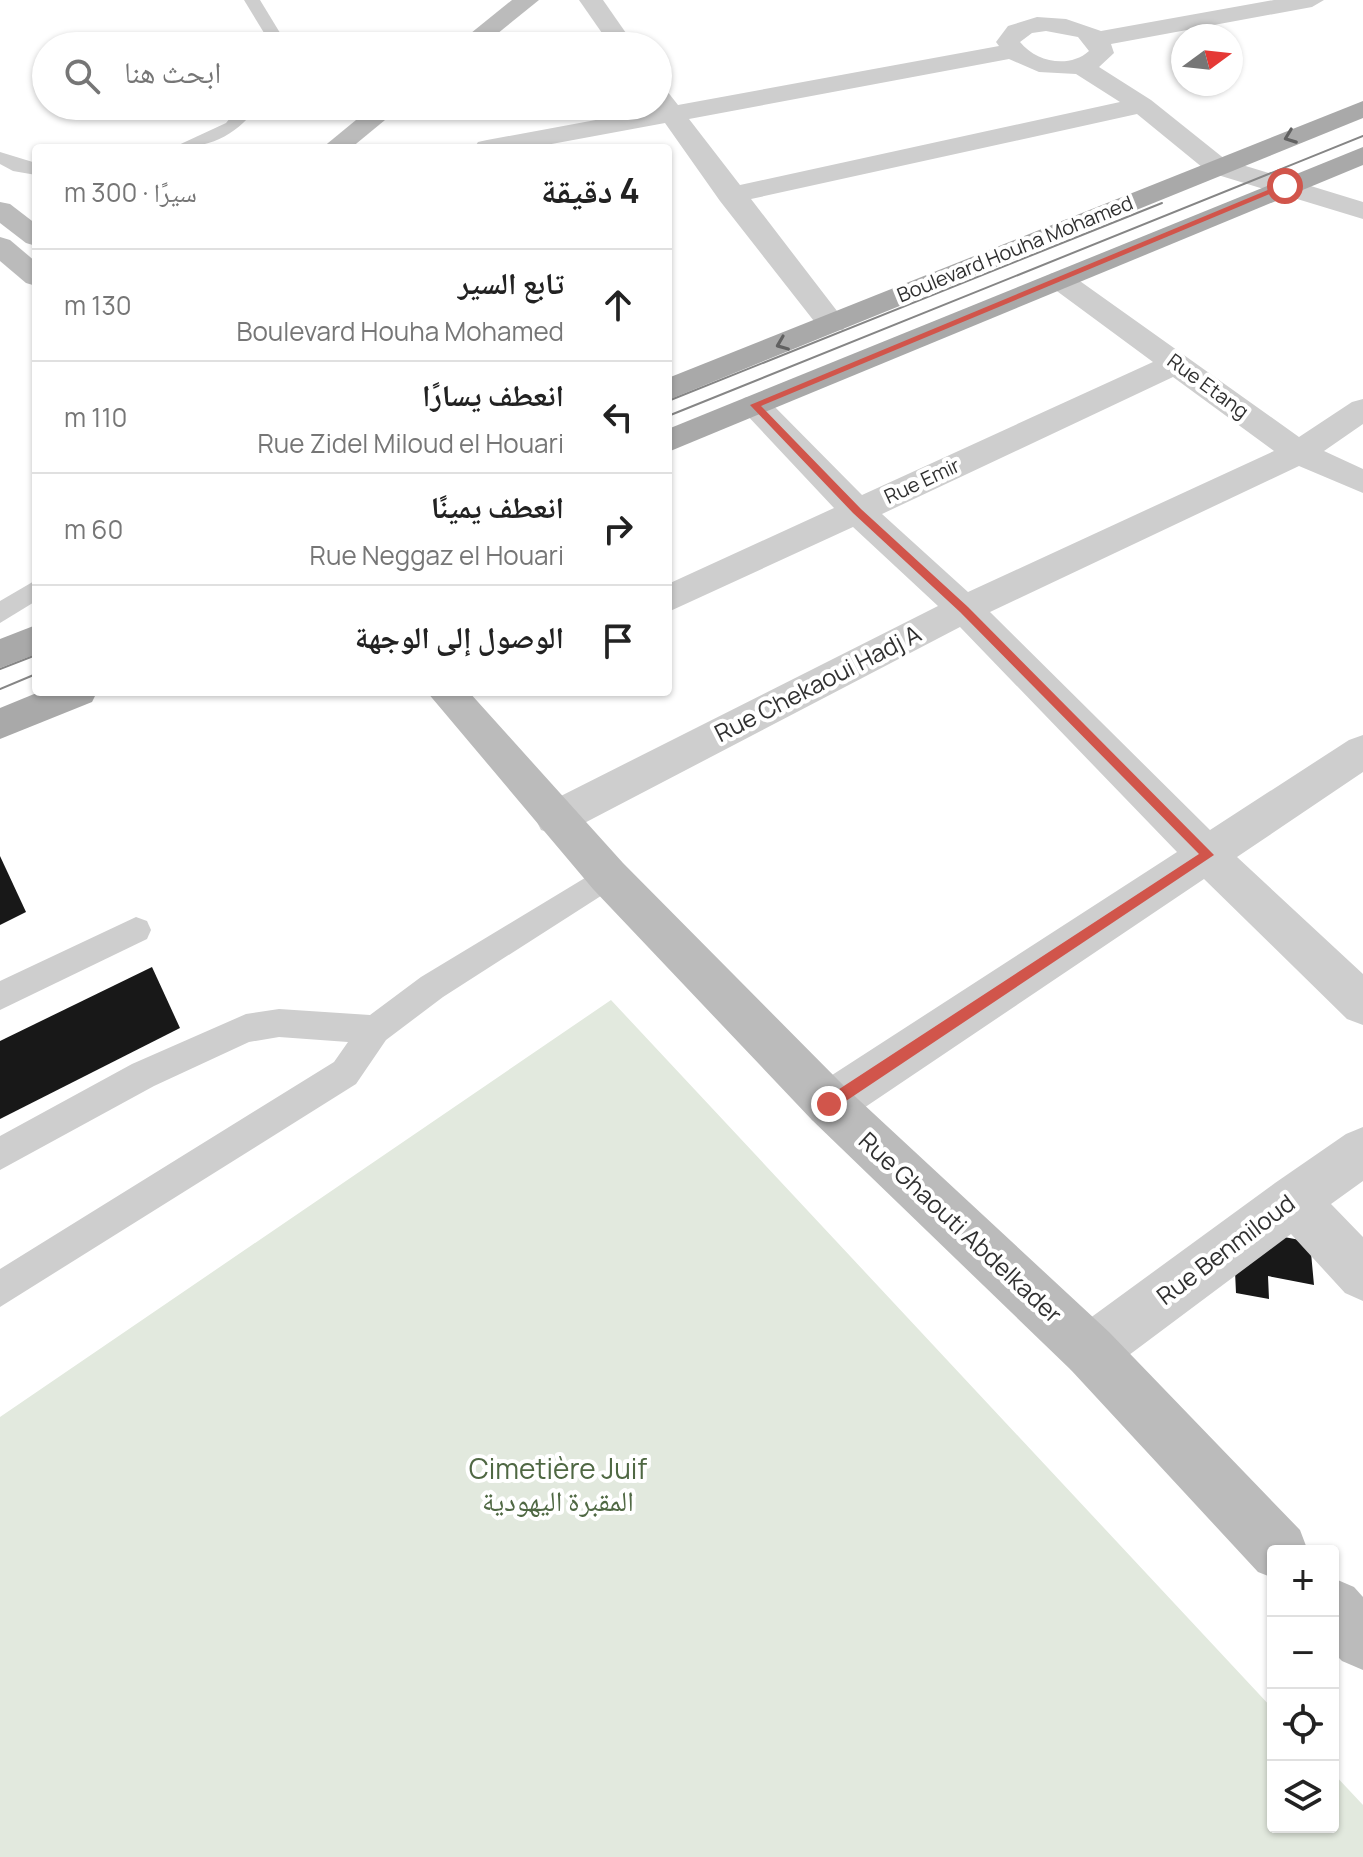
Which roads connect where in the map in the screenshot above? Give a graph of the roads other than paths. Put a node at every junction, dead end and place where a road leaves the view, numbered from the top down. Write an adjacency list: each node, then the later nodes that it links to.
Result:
1 (252, 0): 7 (lane)
2 (527, 0): 8 (main road)
3 (1312, 0): 10 (street)
4 (601, 1): 9 (street)
5 (1018, 8): 6 (street)
6 (1037, 24): 10 (street); 11 (street)
7 (271, 32)
8 (485, 32)
9 (616, 32)
10 (1097, 39): 12 (street)
11 (1013, 51): 12 (street); 13 (street)
12 (1080, 66): 14 (street)
13 (672, 104)
14 (1142, 105): 25 (street); 28 (street)
15 (1363, 109): 25 (main road, Boulevard Houha Mohamed, one-way to 25)
16 (672, 116): 28 (street)
17 (238, 120): 20 (lane)
18 (371, 120): 21 (main road)
19 (612, 120): 22 (street)
20 (191, 144)
21 (340, 144)
22 (528, 144)
23 (1363, 155): 27 (main road, Boulevard Houha Mohamed)
24 (0, 157): 26 (lane)
25 (1217, 166): 27 (street); 35 (main road, Boulevard Houha Mohamed)
26 (32, 169)
27 (1285, 186): 30 (street); 34 (main road, Boulevard Houha Mohamed)
28 (730, 195): 35 (street)
29 (0, 210): 31 (main road)
30 (1363, 211)
31 (32, 234)
32 (0, 246): 33 (main road)
33 (32, 274)
34 (1060, 280): 36 (street, Rue Etang); 38 (main road, Boulevard Houha Mohamed)
35 (832, 324): 37 (main road, Boulevard Houha Mohamed, one-way to 37)
36 (1176, 363): 41 (street, Rue Etang); 43 (street, Rue Emir)
37 (672, 388)
38 (755, 405): 40 (main road, Boulevard Houha Mohamed); 43 (street)
39 (1363, 409): 41 (street, Rue Chekaoui Hadj A)
40 (672, 439)
41 (1299, 453): 42 (street, Rue Etang); 46 (street, Rue Chekaoui Hadj A)
42 (1363, 482)
43 (857, 511): 45 (street, Rue Emir); 46 (street)
44 (32, 592): 47 (lane)
45 (672, 597)
46 (964, 609): 54 (street, Rue Chekaoui Hadj A); 55 (street)
47 (0, 614)
48 (32, 641): 49 (main road)
49 (0, 654)
50 (68, 696): 52 (main road)
51 (457, 696): 54 (main road, Rue Ghaouti Abdelkader)
52 (0, 724)
53 (1363, 751): 55 (street)
54 (556, 818): 56 (main road, Rue Ghaouti Abdelkader)
55 (1207, 855): 59 (street); 61 (street)
56 (608, 876): 60 (lane); 61 (main road, Rue Ghaouti Abdelkader)
57 (136, 930): 58 (lane)
58 (0, 996)
59 (1363, 1004)
60 (375, 1030): 63 (lane); 66 (lane)
61 (829, 1104): 67 (main road, Rue Ghaouti Abdelkader)
62 (1363, 1151): 64 (street, Rue Benmiloud)
63 (0, 1154)
64 (1293, 1200): 65 (street); 67 (street, Rue Benmiloud)
65 (1363, 1275)
66 (0, 1289)
67 (1090, 1351): 68 (main road, Rue Ghaouti Abdelkader)
68 (1273, 1545)
69 (1339, 1614): 70 (main road)
70 (1363, 1640)

